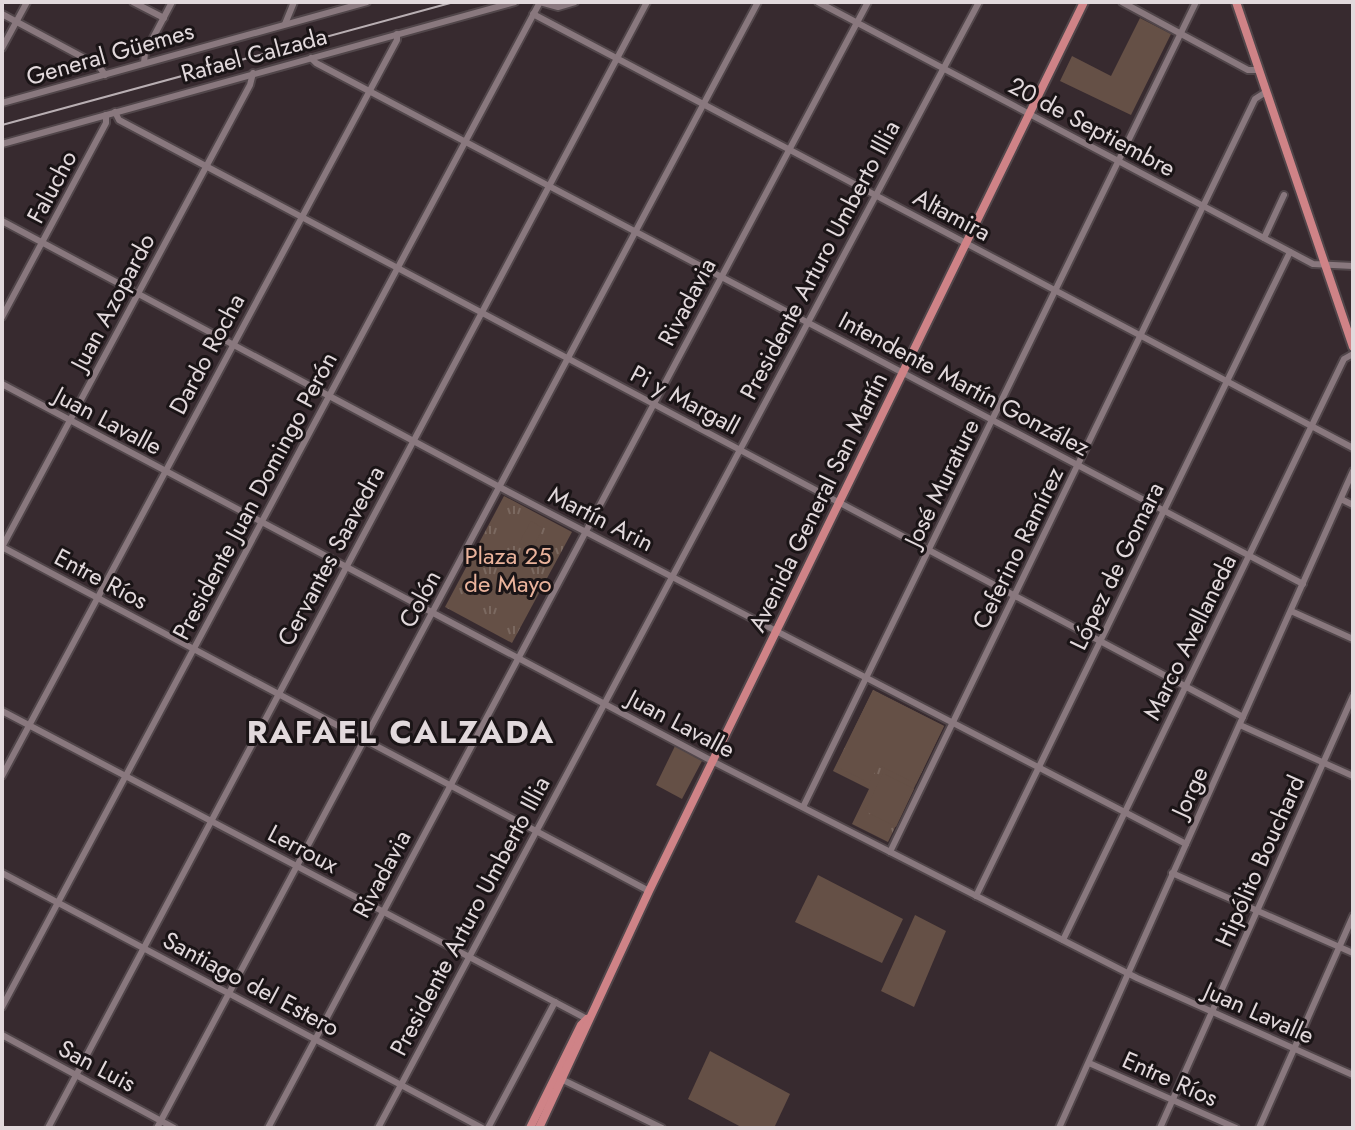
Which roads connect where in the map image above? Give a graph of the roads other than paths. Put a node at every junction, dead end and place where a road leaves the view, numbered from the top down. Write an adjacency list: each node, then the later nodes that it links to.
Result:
1 (27, 2): 21 (street)
2 (133, 2): 20 (street)
3 (172, 2): 20 (street)
4 (294, 2): 23 (street)
5 (367, 2): 23 (street, General Güemes)
6 (515, 2): 25 (street, Rafael Calzada)
7 (540, 2): 8 (street); 19 (street, Presidente Juan Domingo Perón)
8 (575, 2)
9 (647, 2): 27 (street, Cervantes Saavedra)
10 (758, 2): 37 (street, Colón)
11 (818, 2): 22 (street, 20 de Septiembre)
12 (868, 2): 22 (street, Rivadavia)
13 (979, 2): 30 (street, Presidente Arturo Umberto Illia)
14 (1084, 2): 39 (main road, Avenida General San Martín)
15 (1122, 2): 24 (street)
16 (1196, 2): 24 (street, José Murature)
17 (1236, 2): 31 (main road)
18 (2, 14): 21 (street)
19 (533, 14): 27 (street, Altamira); 41 (street, Presidente Juan Domingo Perón)
20 (164, 18): 29 (street)
21 (16, 22): 26 (street); 33 (street)
22 (857, 22): 30 (street, 20 de Septiembre); 43 (street, Rivadavia)
23 (285, 24): 29 (street, General Güemes)
24 (1181, 33): 31 (street); 44 (street, José Murature)
25 (397, 34): 28 (street, Rafael Calzada); 34 (street, Dardo Rocha)
26 (2, 48)
27 (618, 57): 37 (street, Altamira); 46 (street, Cervantes Saavedra)
28 (311, 58): 32 (street, Rafael Calzada); 34 (street, Intendente Martín González)
29 (144, 63): 33 (street, General Güemes)
30 (943, 68): 39 (street, 20 de Septiembre); 47 (street, Presidente Arturo Umberto Illia)
31 (1259, 70): 35 (main road)
32 (253, 73): 38 (street, Rafael Calzada); 45 (street, Juan Azopardo)
33 (105, 75): 36 (street, General Güemes)
34 (369, 90): 41 (street, Intendente Martín González); 50 (street, Dardo Rocha)
35 (1266, 92): 49 (street, Ceferino Ramírez); 57 (main road)
36 (2, 103)
37 (705, 104): 43 (street, Altamira); 52 (street, Colón)
38 (115, 112): 40 (street, Rafael Calzada); 45 (street, Pi y Margall)
39 (1029, 114): 44 (street, 20 de Septiembre); 55 (main road, Avenida General San Martín)
40 (106, 115): 42 (street, Rafael Calzada); 54 (street, Falucho)
41 (465, 140): 46 (street, Intendente Martín González); 59 (street, Presidente Juan Domingo Perón)
42 (2, 144)
43 (789, 149): 47 (street, Altamira); 60 (street, Rivadavia)
44 (1119, 161): 49 (street, 20 de Septiembre); 61 (street, José Murature)
45 (206, 166): 50 (street, Pi y Margall); 62 (street, Juan Azopardo)
46 (550, 185): 52 (street, Intendente Martín González); 63 (street, Cervantes Saavedra)
47 (875, 195): 55 (street, Altamira); 65 (street, Presidente Arturo Umberto Illia)
48 (1284, 195): 53 (street)
49 (1204, 207): 53 (street, 20 de Septiembre); 66 (street, Ceferino Ramírez)
50 (300, 217): 59 (street, Pi y Margall); 67 (street, Dardo Rocha)
51 (2, 221): 54 (street, Martín Arin)
52 (636, 232): 60 (street, Intendente Martín González); 70 (street, Colón)
53 (1264, 238): 56 (street, 20 de Septiembre)
54 (43, 242): 62 (street, Martín Arin); 64 (street, Falucho)
55 (966, 243): 61 (street, Altamira); 71 (main road, Avenida General San Martín)
56 (1290, 252): 57 (street, 20 de Septiembre); 72 (street, López de Gomara)
57 (1326, 263): 58 (street, 20 de Septiembre); 68 (main road)
58 (1353, 266)
59 (396, 268): 63 (street, Pi y Margall); 74 (street, Presidente Juan Domingo Perón)
60 (721, 277): 65 (street, Intendente Martín González); 75 (street, Rivadavia)
61 (1056, 290): 66 (street, Altamira); 77 (street, José Murature)
62 (138, 294): 67 (street, Martín Arin); 76 (street, Juan Azopardo)
63 (481, 314): 70 (street, Pi y Margall); 79 (street, Cervantes Saavedra)
64 (2, 317)
65 (806, 321): 71 (street, Intendente Martín González); 81 (street, Presidente Arturo Umberto Illia)
66 (1141, 335): 72 (street, Altamira); 82 (street, Ceferino Ramírez)
67 (234, 343): 74 (street, Martín Arin); 83 (street, Dardo Rocha)
68 (1353, 347)
69 (1353, 354): 78 (street, Marco Avellaneda)
70 (568, 359): 75 (street, Pi y Margall); 85 (street, Colón)
71 (903, 374): 77 (street, Intendente Martín González); 87 (main road, Avenida General San Martín)
72 (1227, 381): 78 (street, Altamira); 89 (street, López de Gomara)
73 (2, 384): 76 (street, Juan Lavalle)
74 (329, 395): 79 (street, Martín Arin); 90 (street, Presidente Juan Domingo Perón)
75 (653, 403): 81 (street, Pi y Margall); 91 (street, Rivadavia)
76 (69, 420): 83 (street, Juan Lavalle); 92 (street, Juan Azopardo)
77 (993, 420): 82 (street, Intendente Martín González); 93 (street, José Murature)
78 (1312, 426): 80 (street, Altamira); 94 (street, Marco Avellaneda)
79 (414, 440): 85 (street, Martín Arin); 95 (street, Cervantes Saavedra)
80 (1353, 448)
81 (740, 449): 87 (street, Pi y Margall); 96 (street, Presidente Arturo Umberto Illia)
82 (1078, 465): 89 (street, Intendente Martín González); 98 (street, Ceferino Ramírez)
83 (165, 471): 90 (street, Juan Lavalle); 99 (street, Dardo Rocha)
84 (1353, 471): 86 (street, Jorge)
85 (499, 486): 91 (street, Martín Arin); 101 (street, Colón)
86 (1341, 499): 88 (street); 97 (street, Jorge)
87 (840, 502): 93 (street, Pi y Margall); 102 (main road, Avenida General San Martín)
88 (1353, 505)
89 (1164, 511): 94 (street, Intendente Martín González); 104 (street, López de Gomara)
90 (261, 523): 95 (street, Juan Lavalle); 105 (street, Presidente Juan Domingo Perón)
91 (586, 531): 96 (street, Martín Arin); 106 (street, Rivadavia)
92 (2, 547): 99 (street, Entre Ríos)
93 (929, 549): 98 (street, Pi y Margall); 107 (street, José Murature)
94 (1249, 555): 97 (street, Intendente Martín González); 108 (street, Marco Avellaneda)
95 (346, 568): 101 (street, Juan Lavalle); 109 (street, Cervantes Saavedra)
96 (671, 575): 102 (street, Martín Arin); 111 (street, Presidente Arturo Umberto Illia)
97 (1303, 584): 100 (street, Jorge)
98 (1016, 595): 104 (street, Pi y Margall); 114 (street, Ceferino Ramírez)
99 (97, 597): 105 (street, Entre Ríos); 115 (street, Dardo Rocha)
100 (1291, 611): 103 (street); 113 (street, Jorge)
101 (433, 614): 106 (street, Juan Lavalle); 117 (street, Colón)
102 (777, 631): 107 (street, Martín Arin); 118 (main road, Avenida General San Martín)
103 (1353, 639)
104 (1101, 640): 108 (street, Pi y Margall); 120 (street, López de Gomara)
105 (194, 649): 109 (street, Entre Ríos); 122 (street, Presidente Juan Domingo Perón)
106 (518, 658): 111 (street, Juan Lavalle); 124 (street, Rivadavia)
107 (867, 678): 114 (street, Martín Arin); 125 (street, José Murature)
108 (1186, 686): 113 (street, Pi y Margall); 126 (street, Marco Avellaneda)
109 (278, 694): 117 (street, Entre Ríos); 127 (street, Cervantes Saavedra)
110 (1353, 696): 119 (street, Hipólito Bouchard)
111 (603, 702): 118 (street, Juan Lavalle); 128 (street, Presidente Arturo Umberto Illia)
112 (2, 711): 115 (street, Lerroux)
113 (1243, 717): 116 (street, Jorge)
114 (953, 722): 120 (street, Martín Arin); 130 (street, Ceferino Ramírez)
115 (29, 725): 121 (street, Dardo Rocha); 122 (street, Lerroux)
116 (1240, 725): 119 (street); 129 (street, Jorge)
117 (364, 740): 124 (street, Entre Ríos); 131 (street, Colón)
118 (712, 761): 125 (street, Juan Lavalle); 134 (main road, Avenida General San Martín)
119 (1323, 763): 123 (street); 137 (street, Hipólito Bouchard)
120 (1039, 767): 126 (street, Martín Arin); 135 (street, López de Gomara)
121 (2, 776)
122 (126, 776): 127 (street, Lerroux); 136 (street, Presidente Juan Domingo Perón)
123 (1353, 776)
124 (450, 785): 128 (street, Entre Ríos); 138 (street, Rivadavia)
125 (803, 807): 130 (street, Juan Lavalle)
126 (1126, 812): 129 (street, Martín Arin); 140 (street, Marco Avellaneda)
127 (211, 821): 131 (street, Lerroux); 142 (street, Cervantes Saavedra)
128 (536, 830): 134 (street, Entre Ríos); 144 (street, Presidente Arturo Umberto Illia)
129 (1186, 844): 133 (street, Jorge)
130 (890, 852): 135 (street, Juan Lavalle)
131 (296, 867): 138 (street, Lerroux); 146 (street, Colón)
132 (2, 873): 136 (street, Santiago del Estero)
133 (1172, 873): 137 (street); 145 (street, Jorge)
134 (649, 891): 150 (main road, Avenida General San Martín)
135 (976, 896): 140 (street, Juan Lavalle)
136 (58, 903): 142 (street, Santiago del Estero); 148 (street, Presidente Juan Domingo Perón)
137 (1257, 910): 141 (street); 149 (street, Hipólito Bouchard)
138 (383, 911): 144 (street, Lerroux); 152 (street, Rivadavia)
139 (1353, 916): 141 (street)
140 (1063, 940): 145 (street, Juan Lavalle)
141 (1339, 947): 143 (street); 153 (street)
142 (145, 948): 146 (street, Santiago del Estero); 155 (street, Cervantes Saavedra)
143 (1353, 953)
144 (469, 957): 147 (street, Lerroux); 158 (street, Presidente Arturo Umberto Illia)
145 (1127, 973): 149 (street, Juan Lavalle); 154 (street, Jorge)
146 (229, 993): 152 (street, Santiago del Estero); 160 (street, Colón)
147 (555, 1002): 150 (street, Lerroux); 165 (street)
148 (2, 1007)
149 (1213, 1012): 153 (street, Juan Lavalle); 159 (street, Hipólito Bouchard)
150 (587, 1019): 157 (main road, Avenida General San Martín); 166 (main road, Avenida General San Martín)
151 (2, 1035): 155 (street, San Luis)
152 (315, 1038): 158 (street, Santiago del Estero); 163 (street, Rivadavia)
153 (1294, 1049): 156 (street, Juan Lavalle); 172 (street)
154 (1089, 1063): 159 (street, Entre Ríos); 169 (street, Jorge)
155 (76, 1075): 160 (street, San Luis); 161 (street, Cervantes Saavedra)
156 (1353, 1075)
157 (563, 1080): 167 (main road, Avenida General San Martín); 168 (street)
158 (401, 1085): 164 (street, Presidente Arturo Umberto Illia); 165 (street, Santiago del Estero)
159 (1172, 1100): 170 (street, Hipólito Bouchard); 171 (street, Entre Ríos)
160 (159, 1124): 162 (street, San Luis)
161 (48, 1128)
162 (174, 1128)
163 (268, 1128)
164 (378, 1128)
165 (485, 1128)
166 (530, 1128)
167 (539, 1128)
168 (662, 1128)
169 (1059, 1128)
170 (1160, 1128)
171 (1236, 1128)
172 (1259, 1128)

